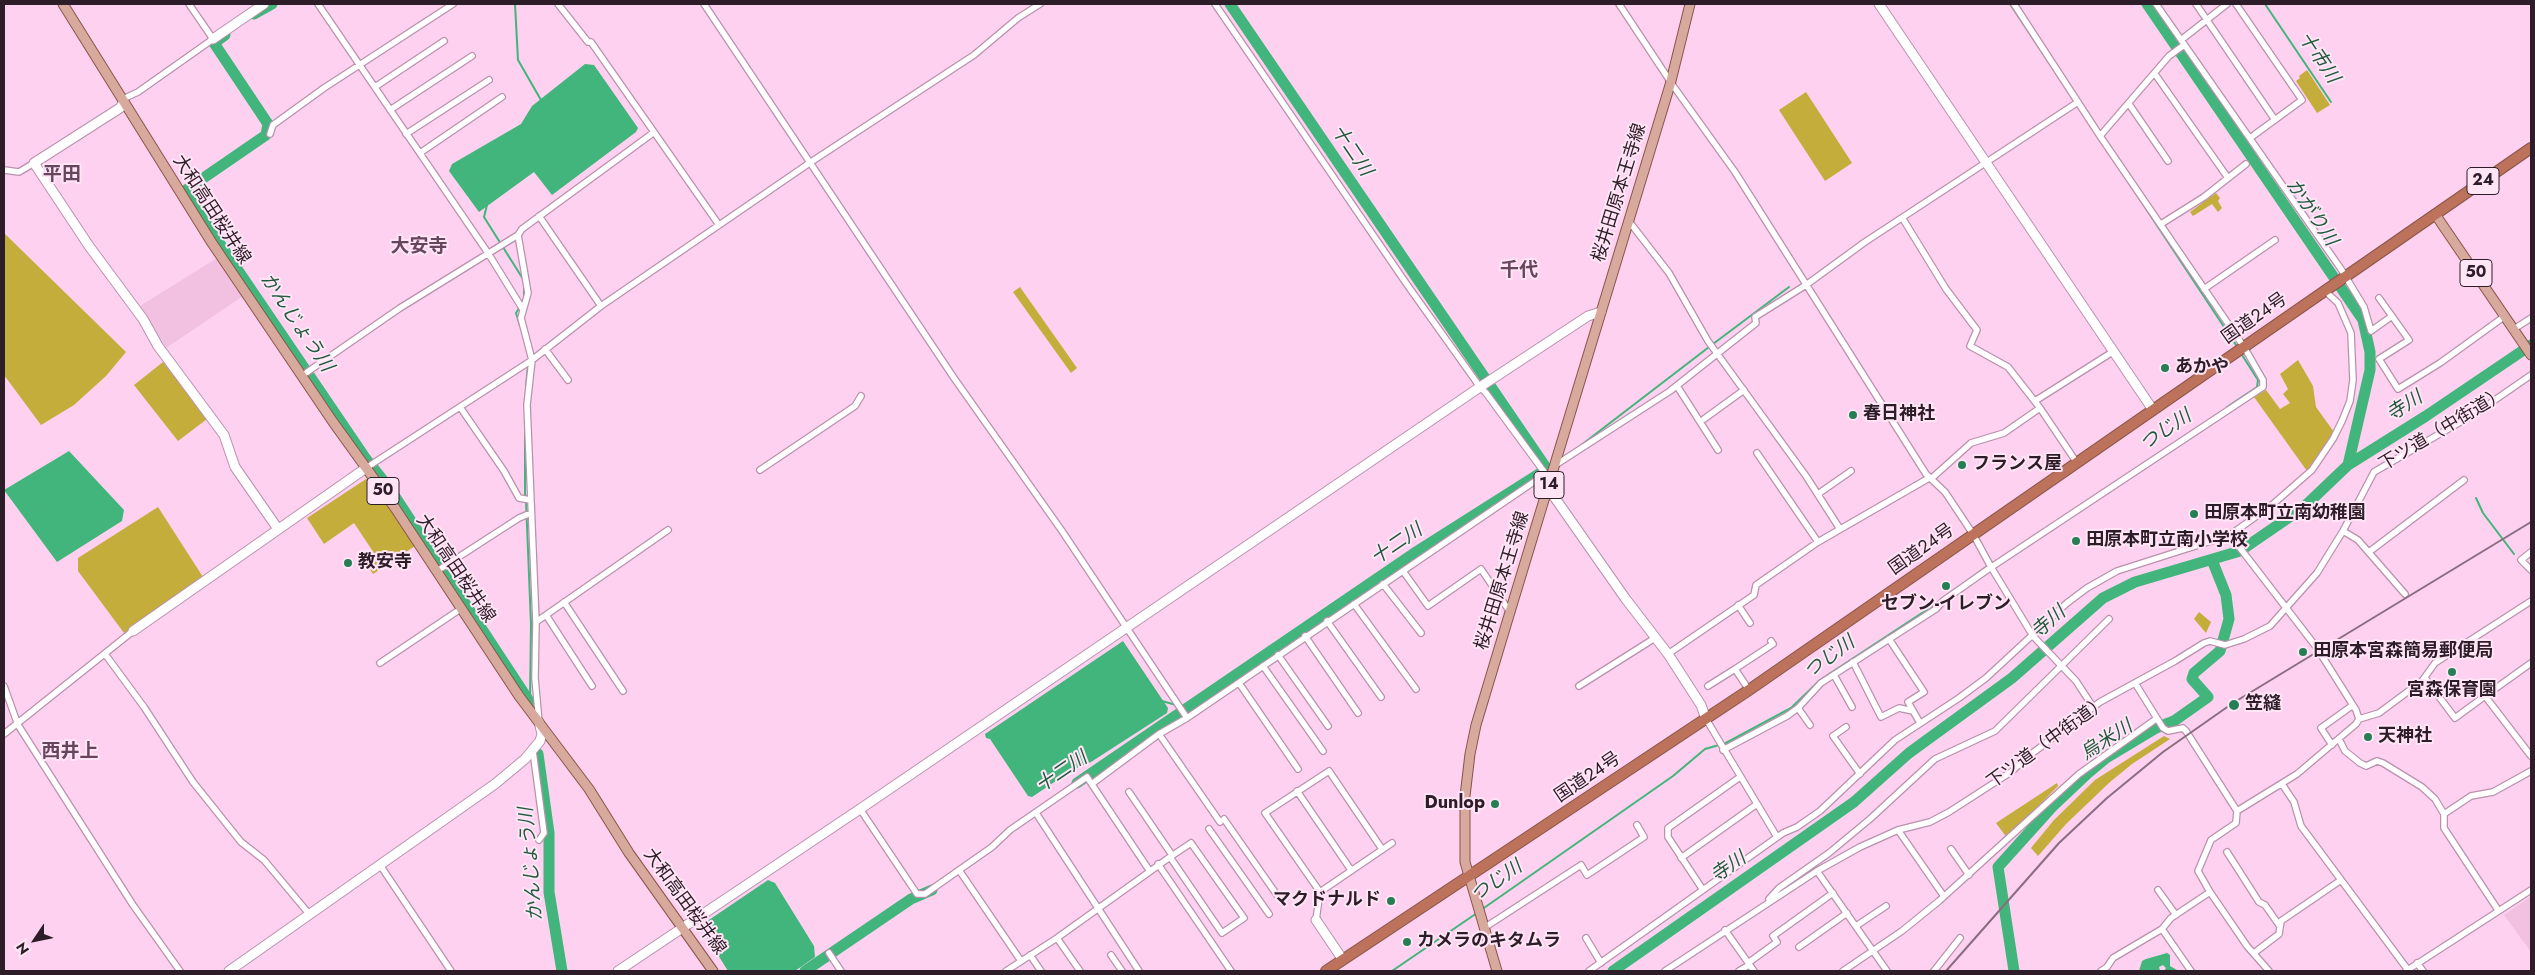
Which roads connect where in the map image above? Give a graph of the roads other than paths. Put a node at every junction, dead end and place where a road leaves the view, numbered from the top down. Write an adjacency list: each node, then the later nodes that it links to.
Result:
1 (63, 4): 29 (main road, 大和高田桜井線 / 50)
2 (189, 4): 19 (street)
3 (264, 4): 19 (street)
4 (318, 4): 23 (street)
5 (453, 4): 23 (street)
6 (558, 4): 34 (street)
7 (704, 4): 41 (street)
8 (1040, 4): 41 (street)
9 (1215, 4): 78 (street)
10 (1619, 4): 26 (street)
11 (1690, 4): 26 (main road, 桜井田原本王寺線 / 14)
12 (1879, 4): 42 (street)
13 (2014, 4): 30 (street)
14 (2156, 4): 21 (street)
15 (2196, 4): 18 (street)
16 (2227, 4): 18 (street)
17 (2236, 4): 33 (street)
18 (2207, 20): 21 (street); 33 (street)
19 (212, 39): 29 (street)
20 (444, 41): 27 (street)
21 (2182, 44): 24 (street); 38 (street)
22 (472, 56): 32 (street)
23 (361, 64): 27 (street); 35 (street)
24 (2155, 74): 31 (street); 47 (street)
25 (489, 80): 36 (street)
26 (1671, 82): 51 (main road, 桜井田原本王寺線 / 14); 58 (street)
27 (375, 87): 32 (street)
28 (502, 97): 40 (street)
29 (123, 100): 44 (street); 75 (main road, 大和高田桜井線 / 50)
30 (2078, 102): 37 (street); 42 (street)
31 (2129, 104): 37 (street); 43 (street)
32 (390, 110): 36 (street)
33 (2275, 120): 38 (street)
34 (653, 133): 49 (street); 53 (street)
35 (270, 134)
36 (406, 134): 40 (street)
37 (2100, 136): 52 (street)
38 (2250, 138): 57 (street)
39 (2531, 148): 48 (highway, 国道24号 / 24)
40 (420, 153): 56 (street)
41 (810, 162): 53 (street); 127 (street)
42 (1986, 162): 50 (street); 71 (street)
43 (2168, 162)
44 (34, 163): 46 (street); 100 (street)
45 (2246, 164): 47 (street)
46 (4, 170)
47 (2228, 178): 52 (street)
48 (2436, 214): 57 (highway, 国道24号 / 24); 66 (main road, 50)
49 (539, 216): 54 (street); 62 (street)
50 (1903, 219): 58 (street); 82 (street)
51 (1628, 220): 64 (main road, 桜井田原本王寺線 / 14); 72 (street)
52 (2161, 224): 59 (street)
53 (719, 225): 62 (street)
54 (518, 234): 56 (street); 63 (street)
55 (2275, 240): 59 (street)
56 (488, 253): 63 (street); 75 (street)
57 (2343, 278): 60 (highway, 国道24号 / 24); 65 (street)
58 (1806, 285): 72 (street); 94 (street)
59 (2204, 288): 69 (street)
60 (2326, 289): 69 (highway, 国道24号 / 24); 105 (street)
61 (2379, 298): 65 (street)
62 (601, 306): 70 (street)
63 (522, 308): 74 (street)
64 (1601, 312): 78 (street); 91 (main road, 桜井田原本王寺線 / 14)
65 (2392, 316): 66 (street)
66 (2505, 316): 68 (main road, 50)
67 (2531, 318): 68 (street)
68 (2515, 331): 73 (main road, 50)
69 (2244, 347): 85 (highway, 国道24号 / 24); 109 (street)
70 (545, 349): 74 (street); 77 (street)
71 (2114, 351): 82 (street); 85 (street)
72 (1717, 352): 79 (street); 80 (street)
73 (2531, 355)
74 (532, 360): 83 (street); 98 (street)
75 (306, 373): 90 (main road, 大和高田桜井線 / 50)
76 (2531, 375): 103 (street, 下ツ道（中街道）)
77 (568, 380)
78 (1484, 384): 96 (street); 127 (street)
79 (1676, 386): 87 (street); 91 (street)
80 (1744, 390): 86 (street); 97 (street)
81 (861, 396): 92 (street)
82 (2035, 401): 84 (street)
83 (460, 408): 90 (street); 98 (street)
84 (2040, 408): 89 (street); 94 (street)
85 (2153, 410): 89 (highway, 国道24号 / 24)
86 (1704, 419)
87 (1718, 450)
88 (1757, 453): 106 (street)
89 (2076, 463): 104 (highway, 国道24号 / 24)
90 (369, 466): 100 (street); 110 (main road, 大和高田桜井線 / 50)
91 (1554, 466): 96 (main road, 桜井田原本王寺線 / 14)
92 (760, 470)
93 (1851, 471): 97 (street)
94 (1930, 478): 101 (street); 104 (street)
95 (2464, 480): 107 (street)
96 (1547, 481): 112 (street); 121 (main road, 桜井田原本王寺線 / 14); 132 (street)
97 (1818, 494): 101 (street)
98 (530, 500): 99 (street)
99 (531, 513): 110 (street); 125 (street)
100 (278, 529): 128 (street)
101 (1840, 529): 106 (street)
102 (668, 530): 116 (street)
103 (2343, 531): 107 (street); 120 (street, 下ツ道（中街道）)
104 (1973, 534): 109 (street); 153 (highway, 国道24号 / 24)
105 (2232, 537): 120 (street); 131 (street)
106 (1818, 542): 118 (street)
107 (2369, 552): 114 (street)
108 (2531, 552): 111 (street)
109 (1990, 567): 131 (street); 133 (street)
110 (440, 569): 119 (main road, 大和高田桜井線 / 50)
111 (2531, 570)
112 (1403, 571): 113 (street); 121 (street)
113 (1383, 584): 117 (street); 129 (street)
114 (2405, 594)
115 (2531, 601): 145 (street)
116 (564, 602): 122 (street); 154 (street)
117 (1354, 604): 124 (street); 152 (street)
118 (1738, 606): 126 (street); 136 (street)
119 (462, 608): 139 (street); 167 (main road, 大和高田桜井線 / 50)
120 (2286, 609): 147 (street, 下ツ道（中街道）); 157 (street)
121 (1510, 612): 212 (main road, 桜井田原本王寺線 / 14)
122 (546, 615): 125 (street); 149 (street)
123 (2109, 619): 141 (street)
124 (1327, 621): 130 (street); 156 (street)
125 (536, 622): 167 (street)
126 (1750, 623)
127 (1126, 627): 163 (street); 190 (street)
128 (133, 631): 135 (street)
129 (1421, 633)
130 (1305, 636): 137 (street); 162 (street)
131 (2034, 637): 141 (street); 168 (street)
132 (1655, 638): 136 (street); 150 (street)
133 (1889, 639): 138 (street); 161 (street)
134 (1771, 641): 143 (street)
135 (104, 654): 169 (street); 228 (street)
136 (1668, 654): 164 (street)
137 (1278, 655): 142 (street); 171 (street)
138 (1853, 662): 144 (street); 161 (street)
139 (380, 663)
140 (2531, 663): 155 (street)
141 (2061, 665): 158 (street); 222 (street)
142 (1263, 666): 146 (street); 179 (street)
143 (1735, 669): 151 (street); 153 (street)
144 (1834, 675): 159 (street); 160 (street)
145 (2425, 678): 155 (street); 166 (street)
146 (1239, 683): 163 (street); 181 (street)
147 (2134, 683): 158 (street, 下ツ道（中街道）); 165 (street)
148 (4, 686): 169 (street)
149 (592, 686)
150 (1579, 686)
151 (1708, 686)
152 (1416, 689)
153 (1749, 690): 164 (highway, 国道24号 / 24)
154 (622, 691)
155 (2485, 696): 180 (street)
156 (1381, 698)
157 (2354, 705): 166 (street); 176 (street)
158 (2093, 707): 196 (street, 下ツ道（中街道）)
159 (1798, 708): 170 (street); 177 (street)
160 (1852, 708)
161 (1913, 711): 168 (street)
162 (1358, 713)
163 (1187, 718): 174 (street)
164 (1706, 719): 177 (street); 212 (highway, 国道24号 / 24)
165 (2156, 719): 191 (street); 211 (street)
166 (2359, 719): 175 (street)
167 (539, 722): 178 (street); 234 (main road, 大和高田桜井線 / 50)
168 (1920, 723): 183 (street)
169 (18, 725): 173 (street); 251 (street)
170 (1810, 725)
171 (1328, 726)
172 (1846, 727): 183 (street)
173 (4, 734)
174 (1160, 734): 185 (street); 220 (street)
175 (2339, 739): 176 (street); 193 (street)
176 (2332, 745): 186 (street)
177 (1721, 746): 184 (street)
178 (533, 750): 198 (street); 206 (street)
179 (1323, 752)
180 (2531, 756)
181 (1298, 769)
182 (2531, 770): 193 (street)
183 (1860, 774): 197 (street)
184 (1740, 777): 189 (street); 204 (street)
185 (1093, 783): 192 (street); 208 (street)
186 (2282, 784): 191 (street); 213 (street)
187 (1298, 791): 200 (street); 209 (street); 217 (street)
188 (1129, 792): 203 (street)
189 (1756, 804): 197 (street); 204 (street)
190 (860, 809): 207 (street); 234 (street)
191 (2237, 810): 218 (street)
192 (1036, 813): 207 (street); 224 (street)
193 (2444, 814): 225 (street)
194 (1637, 825): 233 (street)
195 (1209, 829): 227 (street)
196 (1898, 830): 210 (street, 下ツ道（中街道）); 221 (street)
197 (1777, 837): 214 (street)
198 (539, 840)
199 (1392, 843): 200 (street)
200 (1382, 850): 209 (street)
201 (1952, 850): 211 (street)
202 (2227, 852): 231 (street)
203 (1171, 856): 203 (street); 205 (street)
204 (1682, 858): 214 (street)
205 (1158, 864): 208 (street); 262 (street)
206 (380, 865): 228 (street); 253 (street)
207 (959, 870): 247 (street)
208 (1149, 870): 224 (street)
209 (1350, 870): 217 (street)
210 (1817, 871): 219 (street); 222 (street, 下ツ道（中街道）)
211 (1969, 875): 221 (street)
212 (1468, 876): 233 (main road, 桜井田原本王寺線 / 14); 246 (highway, 国道24号 / 24)
213 (2341, 880): 231 (street); 275 (street)
214 (1703, 890): 248 (street)
215 (2158, 890): 229 (street)
216 (2531, 890): 225 (street)
217 (1320, 892): 230 (street)
218 (2210, 892): 229 (street); 243 (street)
219 (1833, 894): 226 (street); 250 (street)
220 (1277, 895)
221 (1943, 895): 241 (street)
222 (1768, 901): 236 (street, 下ツ道（中街道）)
223 (1886, 906): 232 (street)
224 (1098, 908): 237 (street); 261 (street)
225 (2498, 910): 249 (street)
226 (1847, 913): 232 (street); 240 (street)
227 (1269, 914)
228 (310, 915): 252 (street)
229 (2176, 915): 235 (street)
230 (1316, 920): 246 (street)
231 (2279, 925): 243 (street)
232 (1856, 926): 241 (street)
233 (1484, 928): 264 (main road, 桜井田原本王寺線 / 14)
234 (682, 929): 254 (street); 255 (main road, 大和高田桜井線 / 50)
235 (2162, 929): 272 (street); 273 (street)
236 (1725, 930): 250 (street); 266 (street, 下ツ道（中街道）)
237 (1057, 938): 244 (street); 259 (street)
238 (1586, 938): 248 (street)
239 (1960, 938): 271 (street)
240 (1799, 947)
241 (1874, 950): 269 (street); 270 (street)
242 (829, 953): 256 (street)
243 (2254, 953): 274 (street)
244 (1030, 955): 247 (street); 258 (street)
245 (1111, 955): 260 (street)
246 (1343, 960): 263 (highway, 国道24号 / 24)
247 (1021, 961): 257 (street)
248 (1601, 963): 265 (street)
249 (2417, 963): 275 (street); 276 (street)
250 (1749, 964): 267 (street); 268 (street)
251 (180, 971)
252 (229, 971)
253 (451, 971)
254 (618, 971)
255 (713, 971)
256 (842, 971)
257 (1006, 971)
258 (1041, 971)
259 (1080, 971)
260 (1122, 971)
261 (1139, 971)
262 (1231, 971)
263 (1326, 971)
264 (1497, 971)
265 (1589, 971)
266 (1665, 971)
267 (1739, 971)
268 (1754, 971)
269 (1844, 971)
270 (1887, 971)
271 (1934, 971)
272 (2101, 971)
273 (2191, 971)
274 (2269, 971)
275 (2407, 971)
276 (2423, 971)

